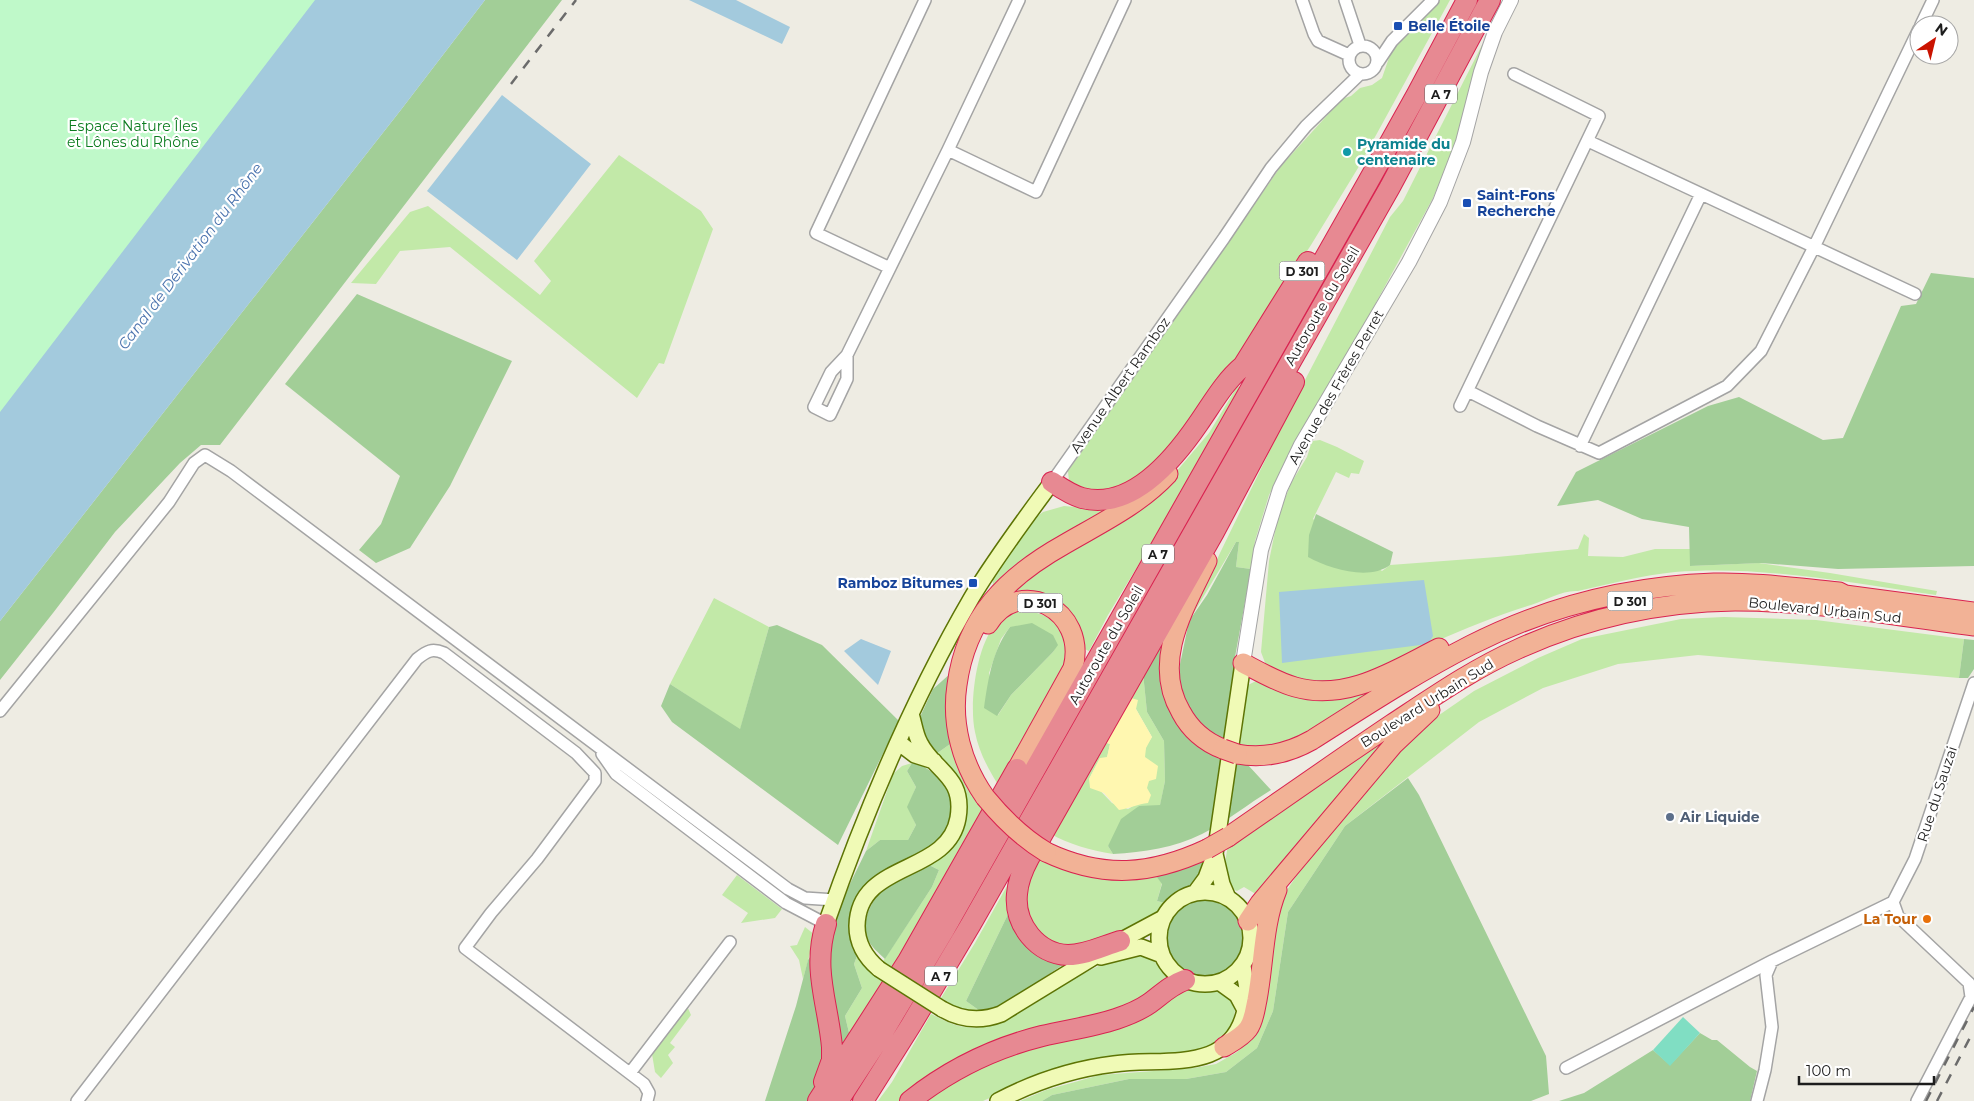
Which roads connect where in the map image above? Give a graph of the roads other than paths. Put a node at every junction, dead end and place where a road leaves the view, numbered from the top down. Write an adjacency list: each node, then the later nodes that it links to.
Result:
1 (926, 0): 25 (street)
2 (1019, 0): 20 (street)
3 (1125, 0): 20 (street)
4 (1302, 0): 15 (street)
5 (1345, 0): 13 (street)
6 (1433, 0): 12 (street)
7 (1467, 0): 21 (highway, Autoroute du Soleil / A 7)
8 (1490, 0): 22 (highway, Autoroute du Soleil / A 7)
9 (1511, 0): 37 (street, Avenue des Frères Perret)
10 (1933, 0): 11 (street)
11 (1926, 15)
12 (1392, 41): 13 (street); 16 (street)
13 (1366, 46): 15 (street); 16 (street)
14 (1909, 50): 24 (street)
15 (1349, 55): 17 (street)
16 (1378, 62): 17 (street)
17 (1356, 71): 32 (street, Avenue Albert Ramboz)
18 (1514, 74): 19 (street)
19 (1588, 141): 23 (street); 29 (street)
20 (948, 150): 25 (street)
21 (1368, 182): 28 (highway, D 301); 72 (highway, Autoroute du Soleil / A 7)
22 (1390, 187): 33 (highway); 73 (highway, Autoroute du Soleil / A 7)
23 (1701, 194): 24 (street); 31 (street)
24 (1814, 246): 26 (street); 31 (street)
25 (890, 268): 27 (street)
26 (1915, 294)
27 (847, 355): 27 (street)
28 (1243, 366): 32 (highway); 46 (highway, D 301)
29 (1468, 391): 30 (street); 31 (street)
30 (1460, 406)
31 (1580, 446)
32 (1052, 482): 40 (main road, Avenue Albert Ramboz)
33 (1241, 482): 34 (highway); 56 (highway)
34 (1845, 595): 35 (highway, Boulevard Urbain Sud / D 301); 37 (highway); 47 (highway, D 301)
35 (1972, 619): 36 (highway, Boulevard Urbain Sud / D 301)
36 (1492, 661): 47 (highway, Boulevard Urbain Sud / D 301); 48 (highway)
37 (1243, 663): 47 (main road, Avenue des Frères Perret)
38 (1974, 683): 52 (street, Rue du Sauzai)
39 (0, 711): 42 (street)
40 (911, 714): 41 (main road, Avenue Albert Ramboz); 43 (main road)
41 (900, 739): 43 (main road); 44 (main road, Avenue Albert Ramboz)
42 (595, 745): 51 (street); 55 (street)
43 (918, 750): 44 (main road); 59 (main road, bridge)
44 (888, 766): 51 (main road, Avenue Albert Ramboz)
45 (1016, 769): 46 (highway, D 301); 71 (highway)
46 (987, 792): 47 (highway, D 301)
47 (1218, 839): 49 (main road); 50 (main road)
48 (1282, 878): 54 (highway); 65 (highway)
49 (1195, 893): 50 (main road); 53 (main road)
50 (1228, 898): 54 (main road)
51 (835, 900): 55 (main road, Avenue Albert Ramboz)
52 (1893, 902): 60 (street); 77 (street)
53 (1163, 918): 56 (main road); 58 (main road)
54 (1248, 921): 61 (main road)
55 (826, 924): 70 (highway)
56 (1120, 941): 59 (main road)
57 (730, 942): 67 (street)
58 (1162, 955): 59 (main road); 62 (main road)
59 (1090, 960)
60 (1772, 961): 66 (street); 76 (street)
61 (1243, 965): 63 (main road); 64 (main road)
62 (1185, 980): 63 (main road); 74 (highway)
63 (1219, 982): 64 (main road)
64 (1245, 1010): 65 (main road)
65 (1224, 1048): 75 (main road)
66 (1566, 1068)
67 (630, 1073): 68 (street); 69 (street)
68 (77, 1101)
69 (647, 1101)
70 (812, 1101)
71 (818, 1101)
72 (838, 1101)
73 (863, 1101)
74 (910, 1101)
75 (998, 1101)
76 (1757, 1101)
77 (1917, 1101)

